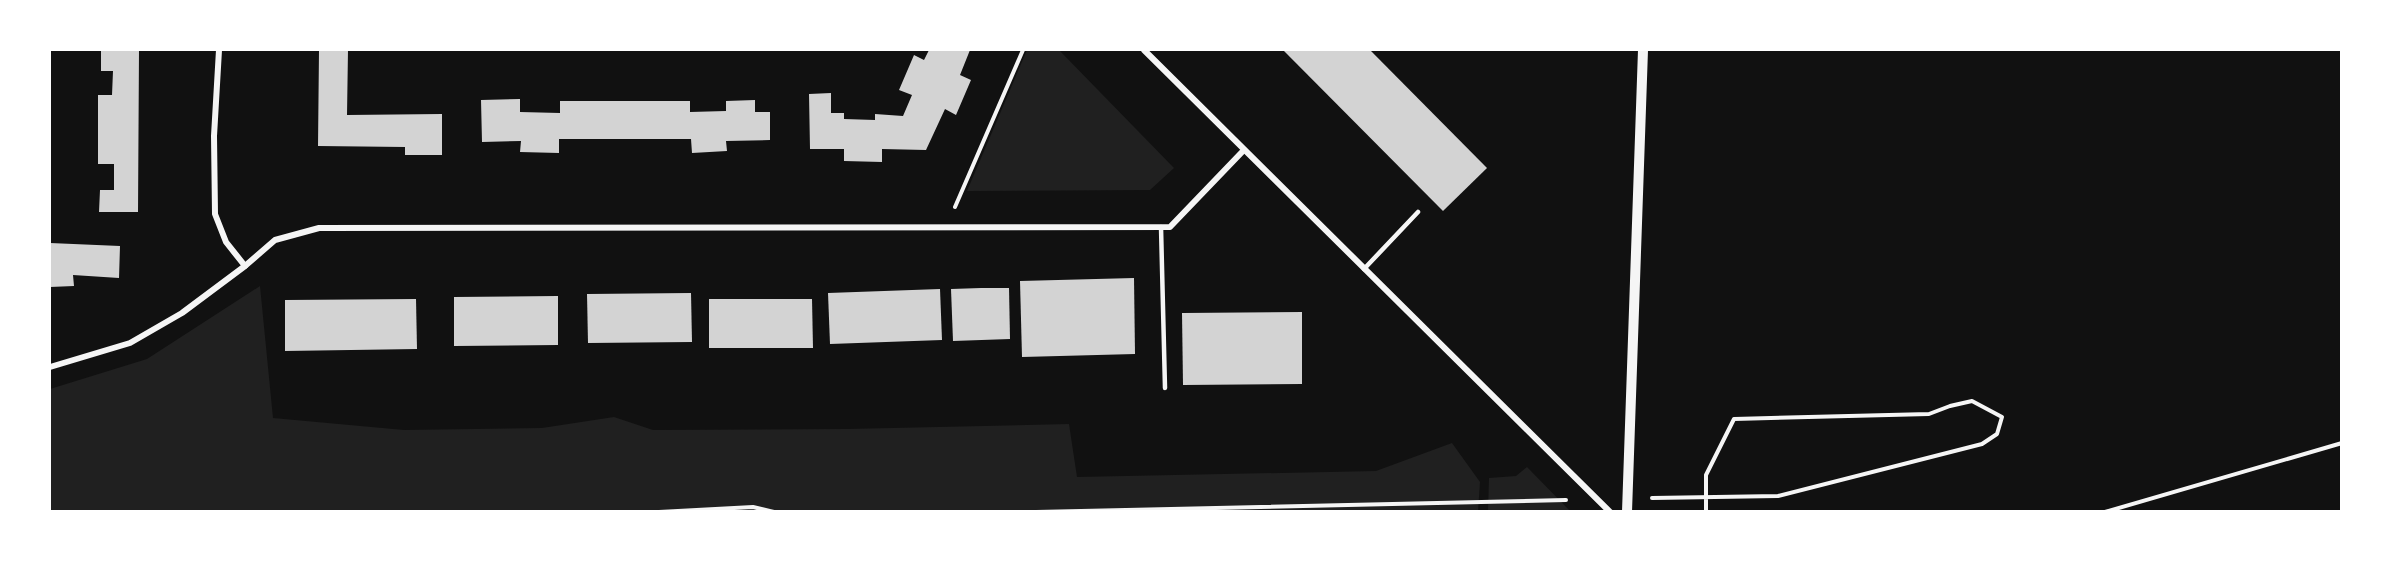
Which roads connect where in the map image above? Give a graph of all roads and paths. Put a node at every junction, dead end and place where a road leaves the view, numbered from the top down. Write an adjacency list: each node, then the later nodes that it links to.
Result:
1 (219, 50): 9 (street)
2 (1023, 50): 7 (path)
3 (1144, 50): 5 (street)
4 (1643, 50): 20 (street)
5 (1244, 151): 8 (street); 10 (street)
6 (1418, 212): 10 (lane)
7 (947, 227): 8 (street); 9 (street)
8 (1161, 227): 12 (lane)
9 (245, 266): 11 (street)
10 (1364, 269): 19 (street)
11 (50, 367)
12 (1166, 388)
13 (2342, 443): 22 (path)
14 (1646, 498): 21 (path)
15 (1574, 500): 18 (path)
16 (660, 512): 17 (path)
17 (774, 512)
18 (1036, 512)
19 (1610, 512)
20 (1627, 512)
21 (1706, 512)
22 (2105, 512)

